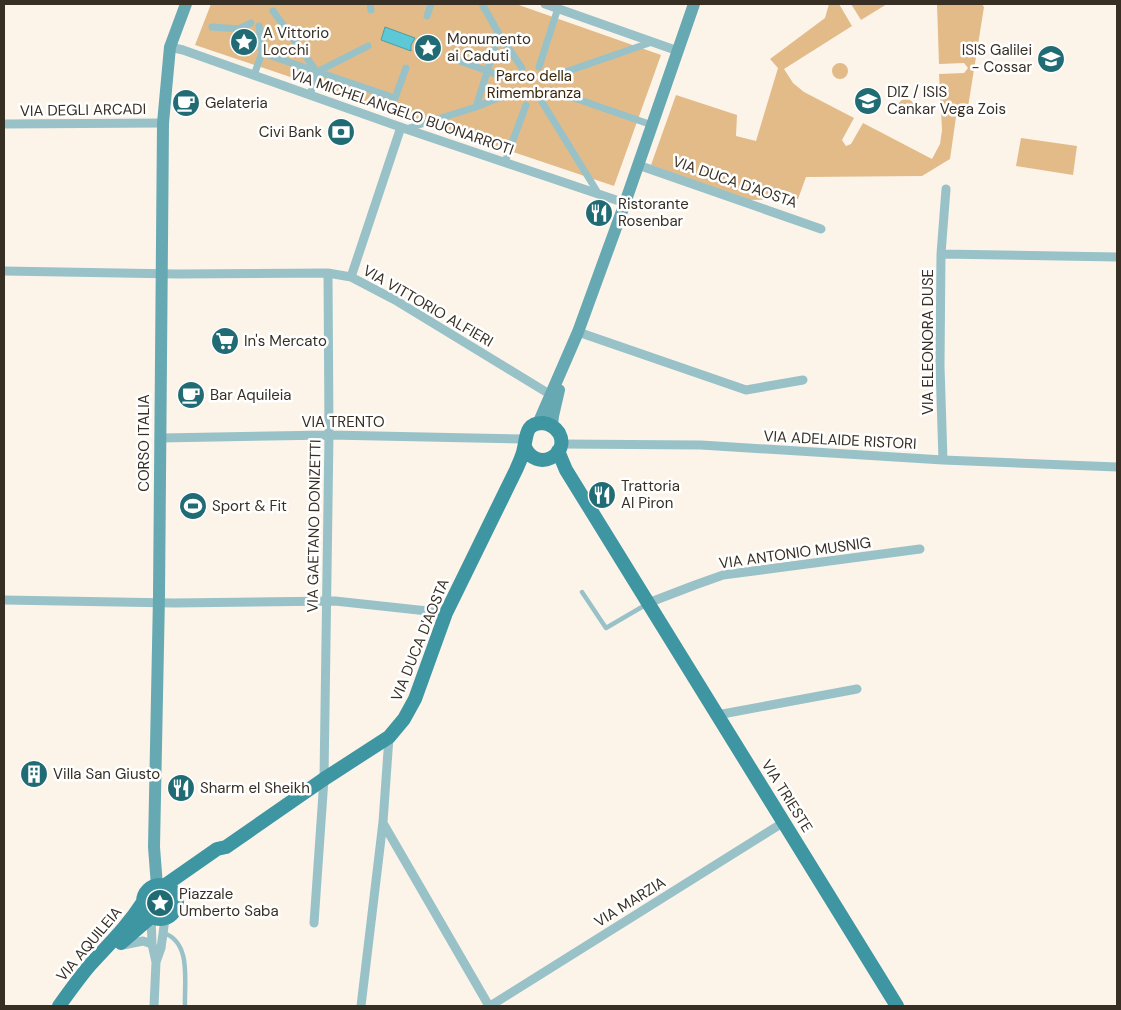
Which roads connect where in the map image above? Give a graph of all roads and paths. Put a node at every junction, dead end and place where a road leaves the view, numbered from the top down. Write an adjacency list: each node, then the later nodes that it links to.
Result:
1 (186, 4): 15 (main road, CORSO ITALIA)
2 (432, 4): 8 (street)
3 (482, 4): 12 (street)
4 (545, 4): 6 (street)
5 (694, 4): 16 (main road, VIA DUCA D'AOSTA)
6 (558, 8): 13 (street); 19 (street)
7 (273, 11): 23 (street)
8 (427, 16)
9 (251, 23): 11 (street)
10 (259, 26): 17 (street)
11 (212, 27)
12 (499, 34): 21 (street); 22 (street)
13 (654, 41): 16 (street); 25 (street)
14 (368, 46): 23 (street)
15 (170, 47): 24 (street, VIA MICHELANGELO BUONARROTI); 33 (main road, CORSO ITALIA)
16 (678, 51): 35 (main road, VIA DUCA D'AOSTA)
17 (262, 53): 23 (street); 24 (street)
18 (457, 60): 22 (street)
19 (539, 67)
20 (406, 68): 23 (street)
21 (522, 68)
22 (487, 71): 26 (street); 32 (street)
23 (318, 72): 29 (street)
24 (254, 75): 29 (street, VIA MICHELANGELO BUONARROTI)
25 (551, 77)
26 (512, 80)
27 (551, 90): 35 (street)
28 (513, 92): 32 (street)
29 (310, 95): 36 (street, VIA MICHELANGELO BUONARROTI)
30 (542, 102): 40 (street)
31 (526, 105): 37 (street)
32 (476, 107): 36 (street)
33 (163, 123): 34 (street, VIA DEGLI ARCADI); 46 (main road, CORSO ITALIA)
34 (4, 124)
35 (652, 125): 38 (main road, VIA DUCA D'AOSTA)
36 (404, 128): 37 (street, VIA MICHELANGELO BUONARROTI); 48 (street)
37 (505, 162): 40 (street, VIA MICHELANGELO BUONARROTI)
38 (638, 165): 41 (main road, VIA DUCA D'AOSTA); 42 (street, VIA DUCA D'AOSTA)
39 (946, 189): 43 (street, VIA ELEONORA DUSE)
40 (598, 193): 41 (street, VIA MICHELANGELO BUONARROTI)
41 (625, 203): 49 (main road, VIA DUCA D'AOSTA)
42 (821, 229)
43 (941, 254): 44 (street, VIA ELEONORA DUSE); 59 (street, VIA ELEONORA DUSE)
44 (1117, 257)
45 (4, 271): 46 (street, VIA VITTORIO ALFIERI)
46 (162, 273): 47 (street, VIA VITTORIO ALFIERI); 56 (main road, CORSO ITALIA)
47 (328, 273): 48 (street, VIA VITTORIO ALFIERI); 55 (street, VIA GAETANO DONIZETTI)
48 (351, 276): 52 (street, VIA VITTORIO ALFIERI)
49 (578, 332): 50 (main road, VIA DUCA D'AOSTA); 51 (street)
50 (566, 363): 52 (main road, VIA DUCA D'AOSTA); 54 (main road, VIA DUCA D'AOSTA)
51 (803, 380)
52 (551, 395): 53 (main road, VIA DUCA D'AOSTA)
53 (538, 424): 54 (main road); 57 (main road, VIA DUCA D'AOSTA)
54 (552, 426): 58 (main road)
55 (329, 435): 56 (street, VIA TRENTO); 57 (street, VIA TRENTO); 65 (street, VIA GAETANO DONIZETTI)
56 (161, 438): 64 (main road, CORSO ITALIA)
57 (526, 447): 58 (main road); 67 (main road, VIA DUCA D'AOSTA)
58 (556, 452): 59 (street, VIA ADELAIDE RISTORI); 66 (main road, VIA TRIESTE)
59 (943, 460): 60 (street, VIA ADELAIDE RISTORI)
60 (1117, 467)
61 (920, 549): 66 (street, VIA ANTONIO MUSNIG)
62 (582, 592): 66 (lane)
63 (4, 600): 64 (street)
64 (159, 602): 65 (street); 74 (main road, CORSO ITALIA)
65 (327, 602): 67 (street); 71 (street, VIA GAETANO DONIZETTI)
66 (648, 603): 69 (main road, VIA TRIESTE)
67 (446, 613): 70 (main road, VIA DUCA D'AOSTA)
68 (856, 689): 69 (street)
69 (717, 715): 73 (main road, VIA TRIESTE)
70 (389, 737): 71 (main road, VIA DUCA D'AOSTA); 72 (street)
71 (324, 779): 74 (main road, VIA DUCA D'AOSTA); 77 (street, VIA GAETANO DONIZETTI)
72 (383, 822): 86 (street); 87 (street)
73 (784, 822): 87 (street, VIA MARZIA); 88 (main road, VIA TRIESTE)
74 (165, 888): 75 (main road); 76 (main road)
75 (143, 902): 76 (main road); 82 (main road, VIA AQUILEIA)
76 (158, 918): 78 (street); 79 (street); 80 (main road)
77 (314, 923)
78 (164, 933): 81 (street); 85 (lane)
79 (152, 944): 80 (street); 81 (street)
80 (118, 947): 83 (main road, VIA AQUILEIA)
81 (156, 962): 84 (street)
82 (59, 1006)
83 (67, 1006)
84 (154, 1006)
85 (184, 1006)
86 (361, 1006)
87 (490, 1006)
88 (897, 1006)

